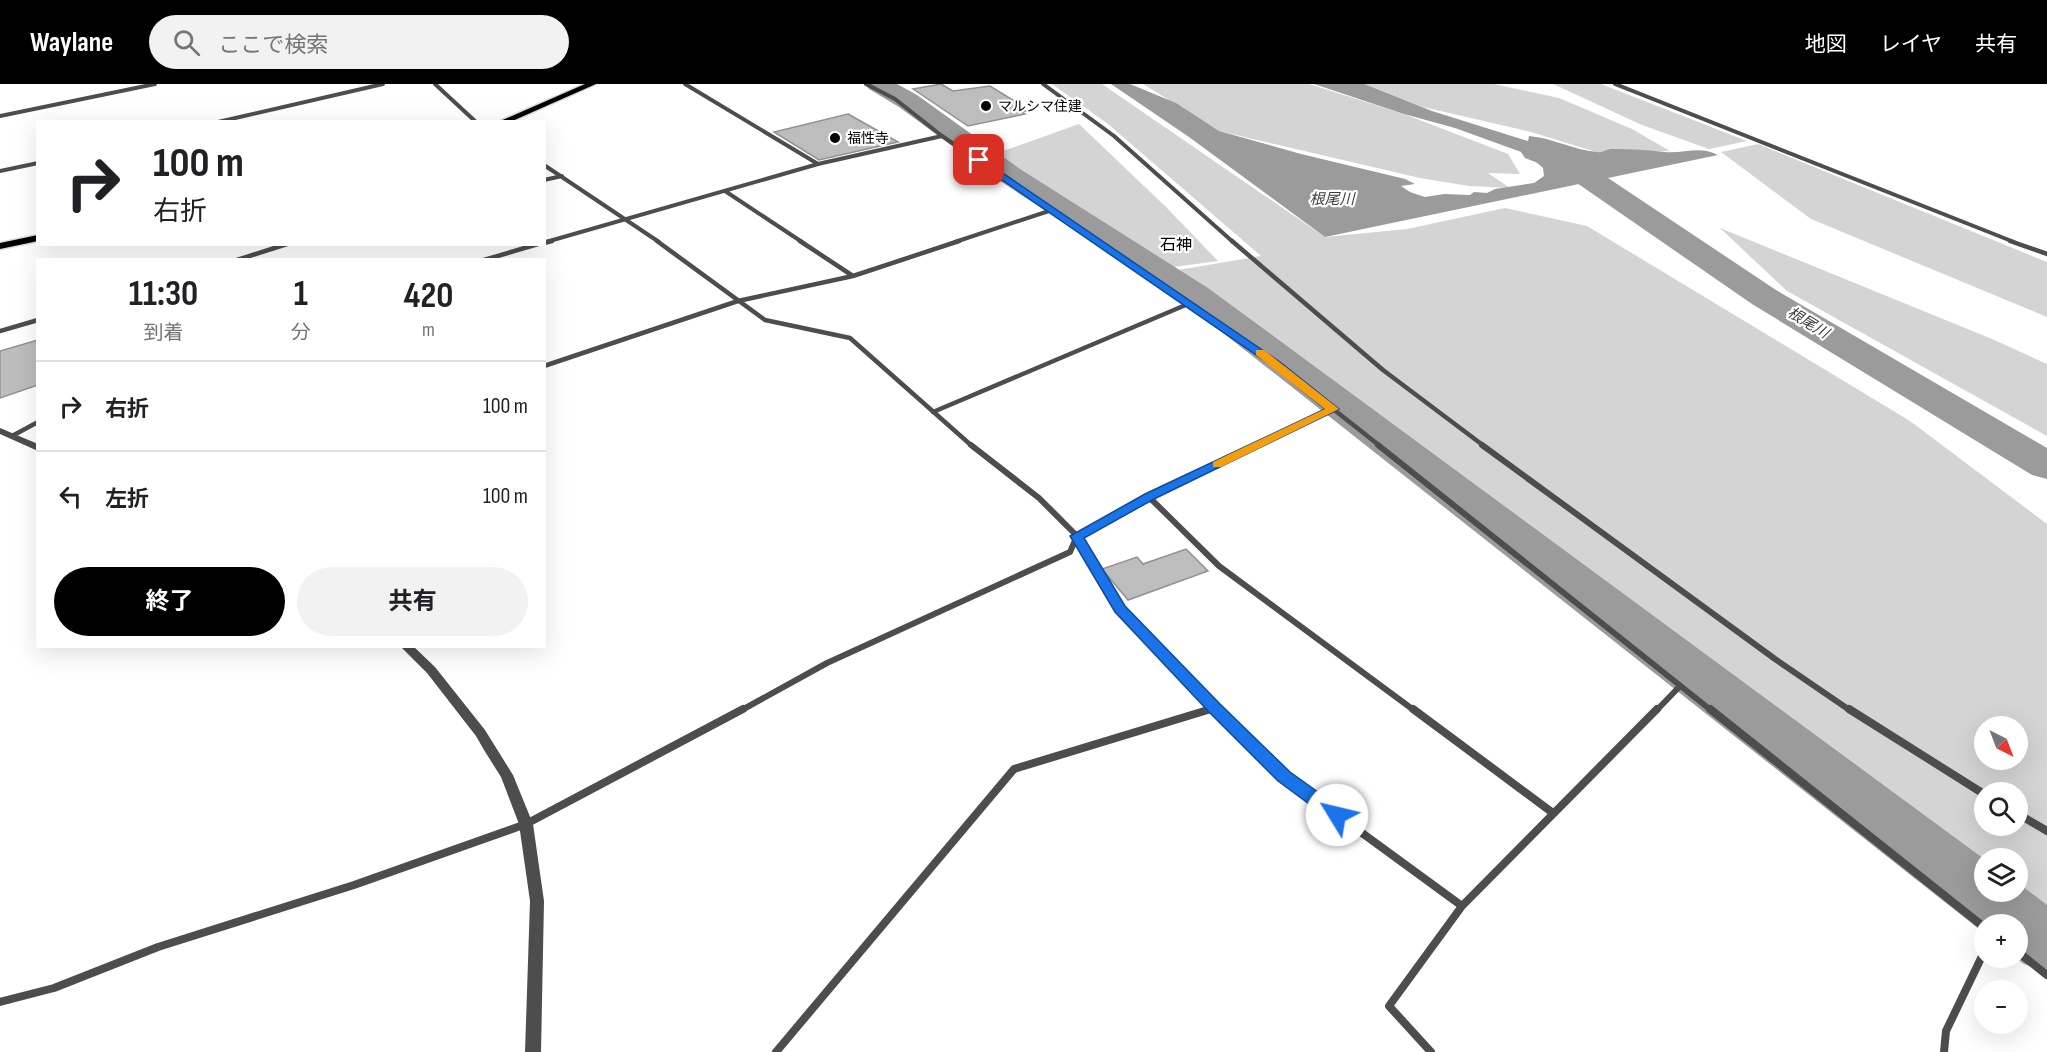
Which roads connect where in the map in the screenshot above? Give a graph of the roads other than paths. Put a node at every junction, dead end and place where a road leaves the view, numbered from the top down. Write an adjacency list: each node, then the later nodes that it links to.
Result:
1 (155, 84): 9 (street)
2 (383, 84): 10 (street)
3 (435, 84): 11 (street)
4 (592, 84): 12 (main road)
5 (685, 84): 15 (street)
6 (866, 84): 13 (street)
7 (1043, 84): 48 (street)
8 (1615, 84): 28 (street)
9 (0, 116)
10 (227, 120)
11 (474, 120)
12 (507, 120)
13 (942, 136): 15 (street); 21 (street)
14 (36, 163): 17 (street)
15 (818, 164): 20 (street)
16 (546, 166): 18 (street)
17 (0, 171)
18 (562, 177): 19 (street); 22 (street)
19 (546, 180)
20 (724, 191): 22 (street); 31 (street)
21 (1052, 210): 31 (street); 33 (street)
22 (628, 220): 24 (street); 32 (street)
23 (36, 238): 25 (main road)
24 (546, 242)
25 (0, 246)
26 (281, 246): 29 (street)
27 (531, 246): 30 (street)
28 (2047, 254)
29 (243, 258)
30 (491, 258)
31 (853, 276): 32 (street)
32 (738, 301): 36 (street); 38 (street)
33 (1188, 304): 37 (street); 38 (street)
34 (36, 321): 35 (street)
35 (0, 331)
36 (546, 365)
37 (1333, 409): 43 (street); 46 (street)
38 (933, 412): 44 (street)
39 (36, 423): 41 (street)
40 (0, 430): 41 (street)
41 (12, 436): 42 (street)
42 (36, 447)
43 (1149, 496): 44 (street); 49 (street)
44 (1077, 536): 47 (street); 51 (street)
45 (407, 648): 51 (street)
46 (1680, 686): 49 (street); 54 (street)
47 (1215, 708): 53 (street); 60 (street)
48 (1974, 788)
49 (1553, 813): 53 (street)
50 (2028, 820): 52 (street)
51 (526, 824): 58 (street); 59 (street)
52 (2047, 831)
53 (1462, 906): 61 (street)
54 (1974, 919)
55 (2028, 960): 57 (street)
56 (1976, 968): 62 (street)
57 (2047, 975)
58 (0, 1002)
59 (533, 1052)
60 (776, 1052)
61 (1431, 1052)
62 (1944, 1052)

